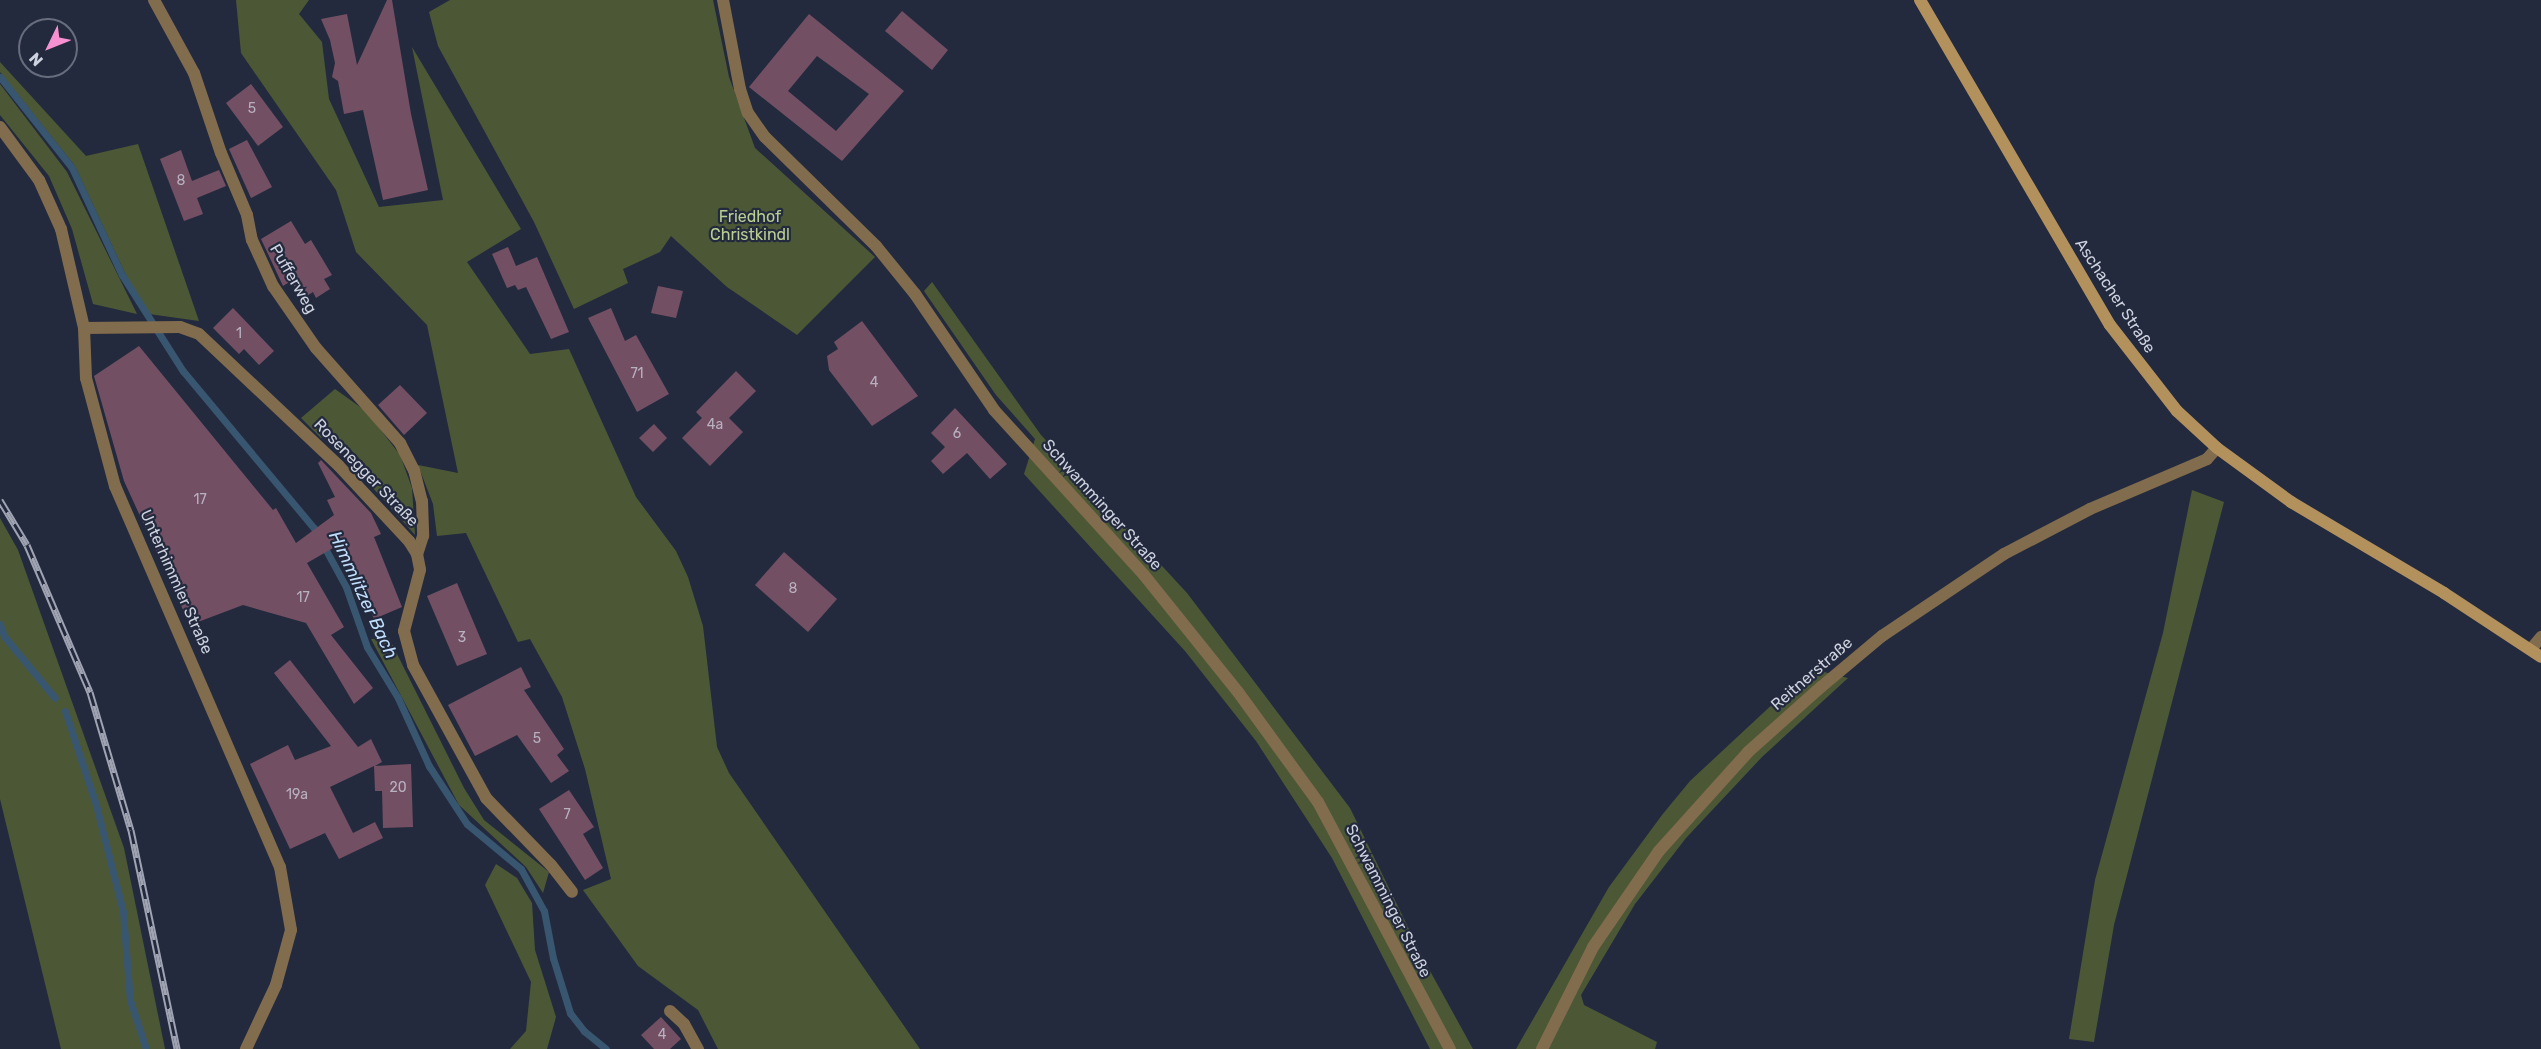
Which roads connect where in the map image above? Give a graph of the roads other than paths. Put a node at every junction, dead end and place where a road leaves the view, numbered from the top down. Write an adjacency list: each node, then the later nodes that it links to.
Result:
1 (154, 0): 7 (street, Pufferweg)
2 (723, 0): 14 (street, Schwamminger Straße)
3 (1920, 0): 6 (street, Aschacher Straße)
4 (0, 127): 5 (street, Unterhimmler Straße)
5 (84, 328): 7 (street, Rosenegger Straße); 12 (street, Unterhimmler Straße)
6 (2217, 448): 9 (street, Aschacher Straße); 15 (street, Reitnerstraße)
7 (417, 554): 10 (street, Rosenegger Straße)
8 (2541, 637): 9 (street)
9 (2536, 653)
10 (572, 892)
11 (670, 1011): 13 (street)
12 (246, 1049)
13 (698, 1049)
14 (1450, 1049)
15 (1542, 1049)

